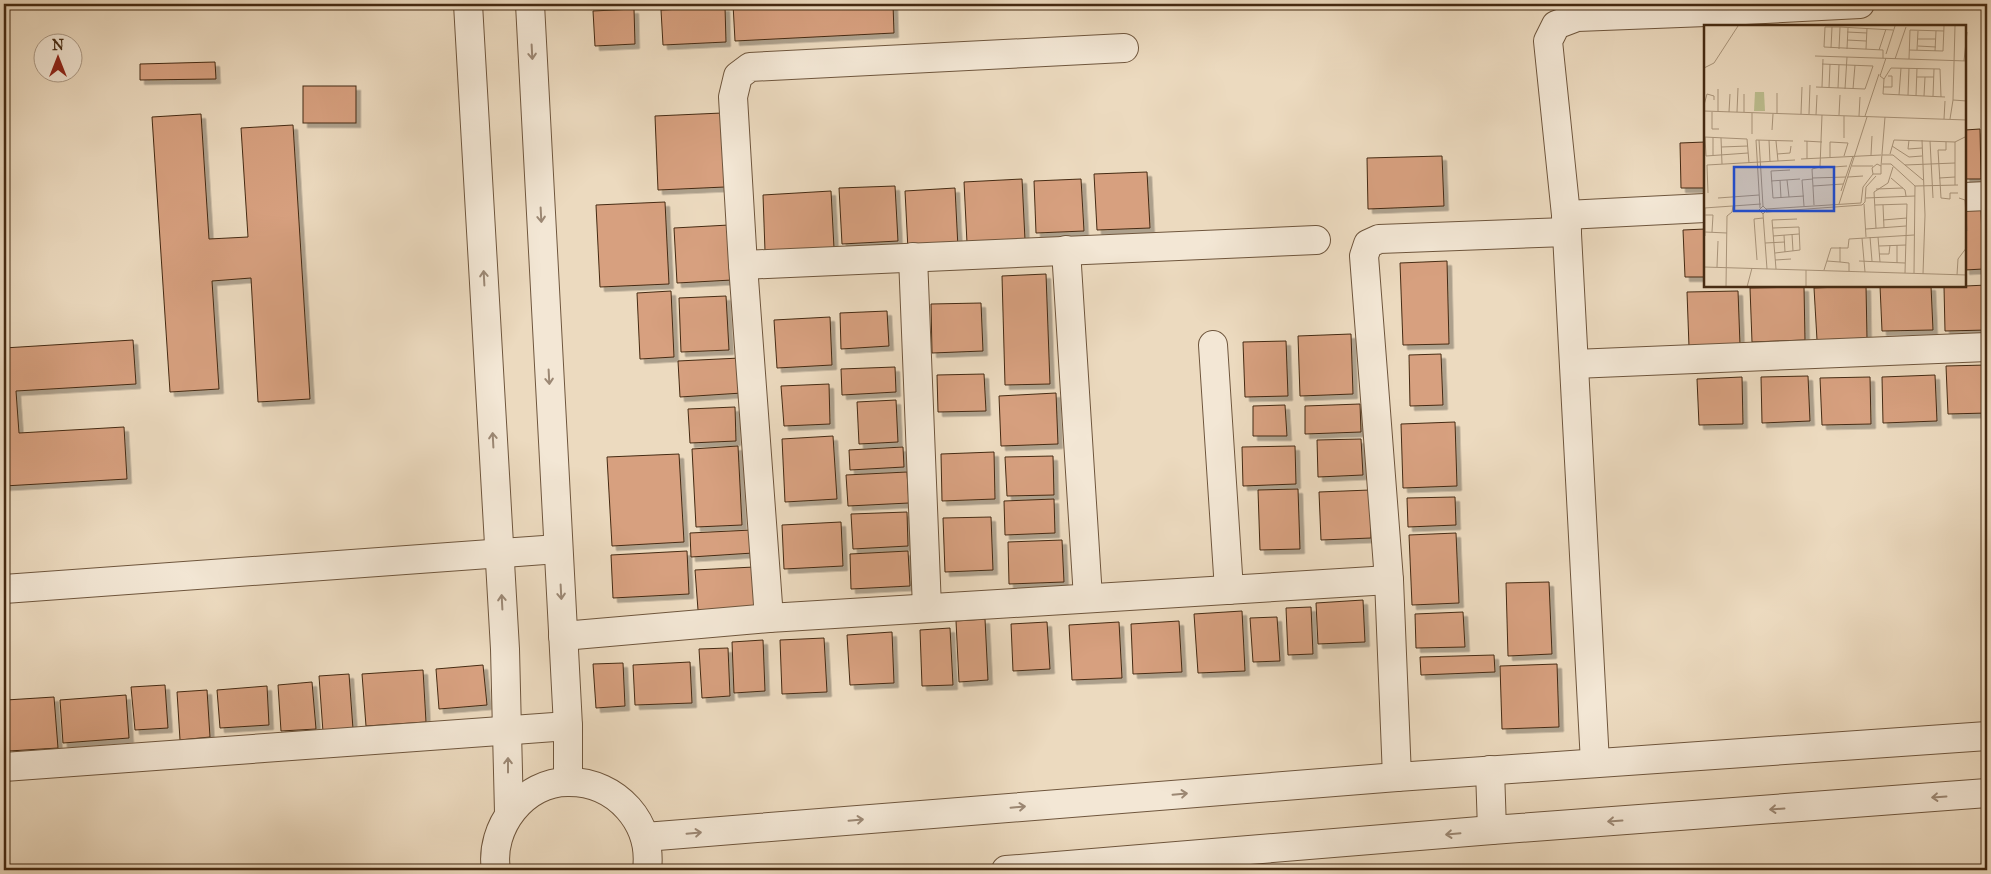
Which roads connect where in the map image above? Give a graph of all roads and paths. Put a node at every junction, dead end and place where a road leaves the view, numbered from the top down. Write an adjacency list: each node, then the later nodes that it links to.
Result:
1 (468, 4): 18 (street, one-way to 1)
2 (530, 4): 17 (street, one-way to 17)
3 (1860, 4): 4 (street)
4 (1714, 8): 9 (street)
5 (1124, 48): 13 (street)
6 (1987, 196): 7 (street)
7 (1966, 197)
8 (1704, 208): 9 (street)
9 (1566, 223): 16 (street); 19 (street)
10 (1316, 240): 11 (street)
11 (1066, 250): 12 (street); 22 (street)
12 (913, 257): 13 (street); 23 (street)
13 (743, 264): 24 (street)
14 (1213, 345): 21 (street)
15 (1987, 347): 16 (street)
16 (1574, 364): 29 (street)
17 (558, 549): 18 (street); 25 (street, one-way to 25)
18 (499, 553): 20 (street); 27 (street, one-way to 18)
19 (1389, 580): 21 (street); 32 (street)
20 (4, 589)
21 (1229, 590): 22 (street)
22 (1088, 598): 23 (street)
23 (927, 608): 24 (street)
24 (769, 618): 25 (street)
25 (563, 636): 26 (street)
26 (568, 726): 27 (street); 33 (street)
27 (508, 731): 30 (street); 35 (street, one-way to 27)
28 (1987, 736): 29 (street)
29 (1595, 763): 31 (street)
30 (4, 767)
31 (1490, 770): 32 (street); 36 (street)
32 (1397, 777): 37 (street, one-way to 32)
33 (568, 782): 35 (street); 37 (street)
34 (1987, 793): 36 (street, one-way to 36)
35 (509, 814): 38 (street)
36 (1492, 830): 40 (street, one-way to 40)
37 (645, 837): 39 (street)
38 (496, 870)
39 (647, 870)
40 (1006, 870)

